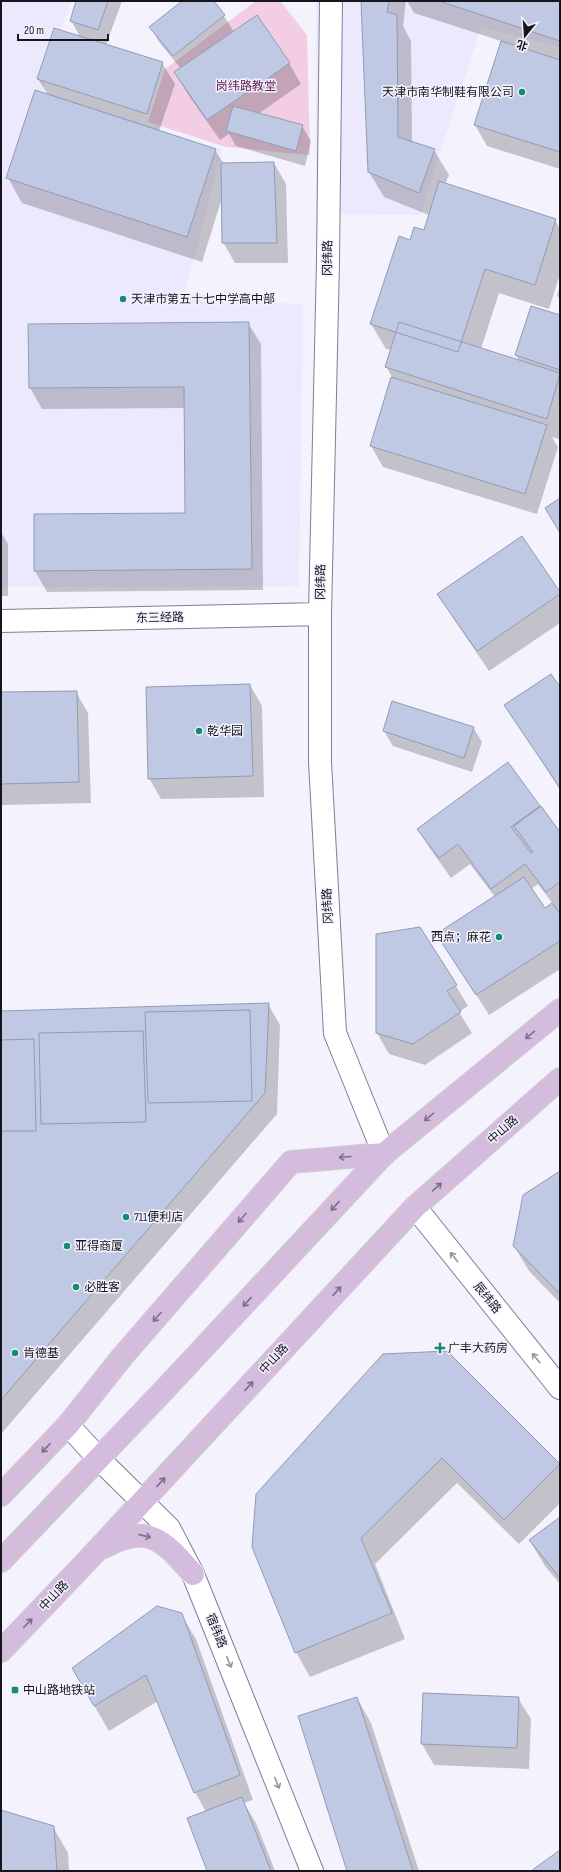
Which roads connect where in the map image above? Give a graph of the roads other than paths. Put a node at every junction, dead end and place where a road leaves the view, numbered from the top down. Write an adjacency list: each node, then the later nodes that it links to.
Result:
1 (331, 1): 2 (street, 冈纬路)
2 (320, 614): 3 (street, 东三经路); 6 (street, 冈纬路)
3 (1, 621)
4 (560, 1010): 6 (main road, one-way to 6)
5 (560, 1079): 7 (main road, 中山路, one-way to 5)
6 (384, 1154): 9 (main road, one-way to 9); 10 (main road, one-way to 10)
7 (414, 1207): 8 (street, 辰纬路, one-way to 7); 12 (main road, 中山路, one-way to 7)
8 (560, 1388)
9 (68, 1425): 10 (street, 宿纬路); 11 (main road, one-way to 11)
10 (99, 1459): 12 (street, 宿纬路); 14 (main road)
11 (1, 1495)
12 (142, 1502): 13 (main road, 中山路); 15 (street, 宿纬路)
13 (96, 1551): 15 (main road, one-way to 15); 16 (main road, 中山路, one-way to 13)
14 (1, 1561)
15 (193, 1574): 17 (street, 宿纬路, one-way to 17)
16 (1, 1651)
17 (312, 1871)

